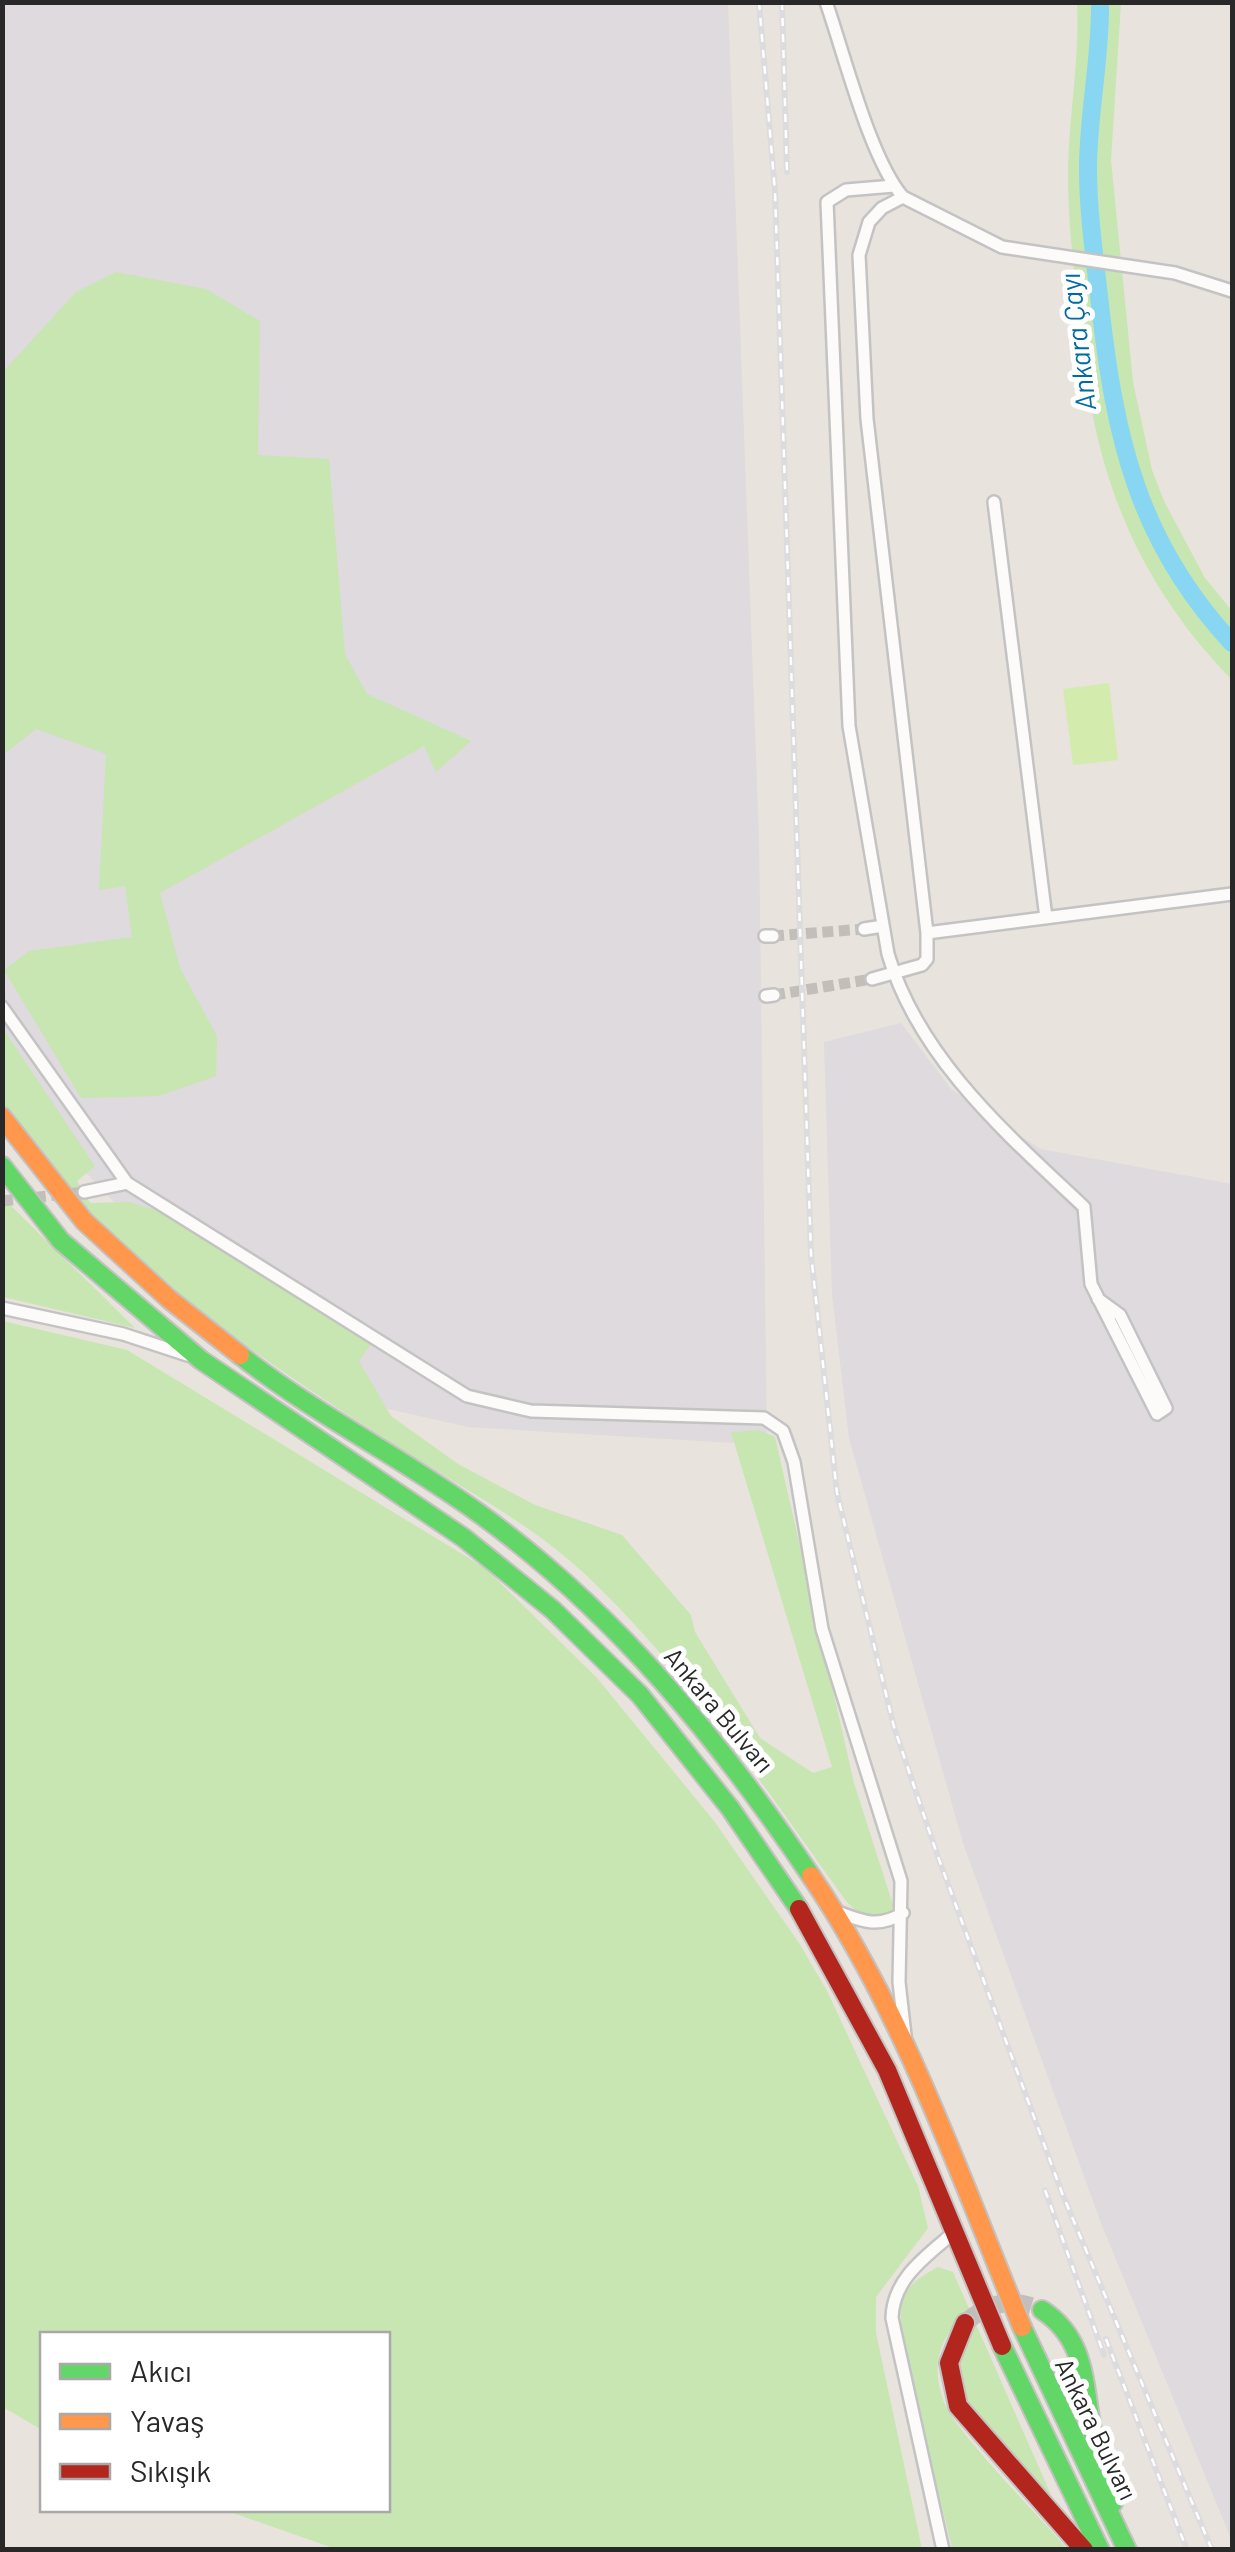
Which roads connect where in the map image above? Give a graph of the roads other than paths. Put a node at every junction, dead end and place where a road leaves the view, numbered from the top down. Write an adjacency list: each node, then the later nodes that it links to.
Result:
1 (826, 2): 2 (street)
2 (894, 186): 3 (street); 8 (street)
3 (904, 197): 4 (street); 10 (street)
4 (1232, 292)
5 (994, 502): 7 (street)
6 (1232, 894): 7 (street)
7 (1046, 918): 10 (street)
8 (883, 926): 9 (street); 11 (street)
9 (864, 929)
10 (928, 933): 11 (street)
11 (894, 974): 12 (street); 18 (street)
12 (872, 978)
13 (2, 1006): 16 (street)
14 (2, 1117): 21 (main road, Ankara Bulvarı)
15 (2, 1166): 20 (main road, Ankara Bulvarı)
16 (127, 1183): 17 (street); 22 (street)
17 (84, 1192)
18 (1098, 1299): 18 (street)
19 (2, 1308): 20 (street)
20 (201, 1360): 24 (main road, Ankara Bulvarı)
21 (836, 1912): 22 (street); 23 (main road, Ankara Bulvarı)
22 (904, 1913): 23 (street)
23 (906, 2046): 30 (main road, Ankara Bulvarı)
24 (952, 2234): 27 (street); 29 (main road, Ankara Bulvarı)
25 (1042, 2310): 30 (main road)
26 (965, 2323): 28 (main road)
27 (944, 2550)
28 (1084, 2550)
29 (1100, 2550)
30 (1129, 2550)

